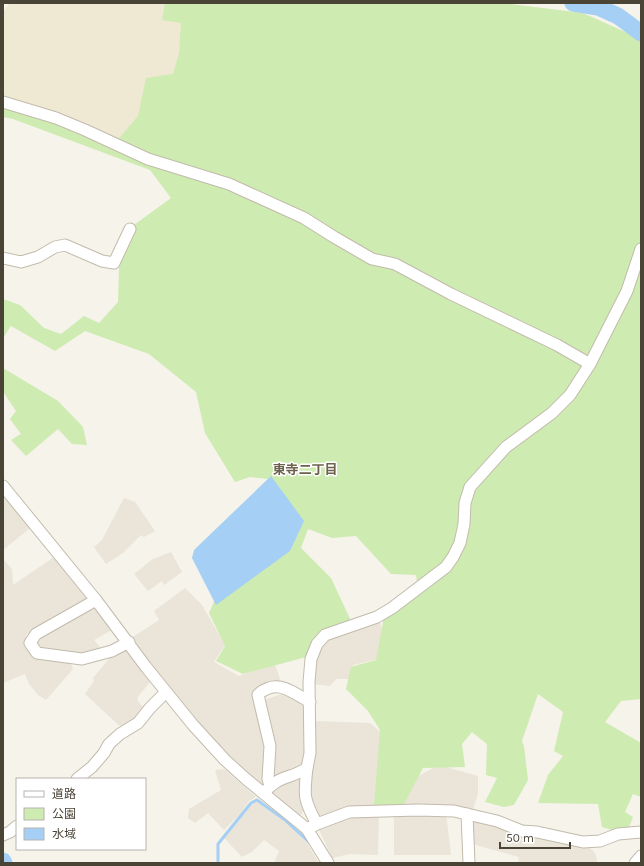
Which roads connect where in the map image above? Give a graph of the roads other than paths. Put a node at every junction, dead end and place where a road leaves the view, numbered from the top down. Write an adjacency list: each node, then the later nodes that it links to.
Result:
1 (3, 102): 5 (street)
2 (130, 229): 4 (street)
3 (641, 249): 5 (street)
4 (3, 258)
5 (590, 364): 10 (street)
6 (3, 486): 7 (street)
7 (96, 600): 8 (street); 8 (street)
8 (128, 642): 9 (street)
9 (166, 692): 12 (street); 13 (street)
10 (310, 702): 11 (street); 13 (street)
11 (307, 768): 13 (street); 15 (street)
12 (78, 778)
13 (267, 789): 17 (street)
14 (466, 814): 15 (street); 18 (street); 22 (street)
15 (317, 824): 17 (street)
16 (16, 827): 19 (street)
17 (307, 829): 21 (street)
18 (641, 832)
19 (3, 835)
20 (641, 856): 23 (street)
21 (328, 863)
22 (469, 863)
23 (635, 863)

